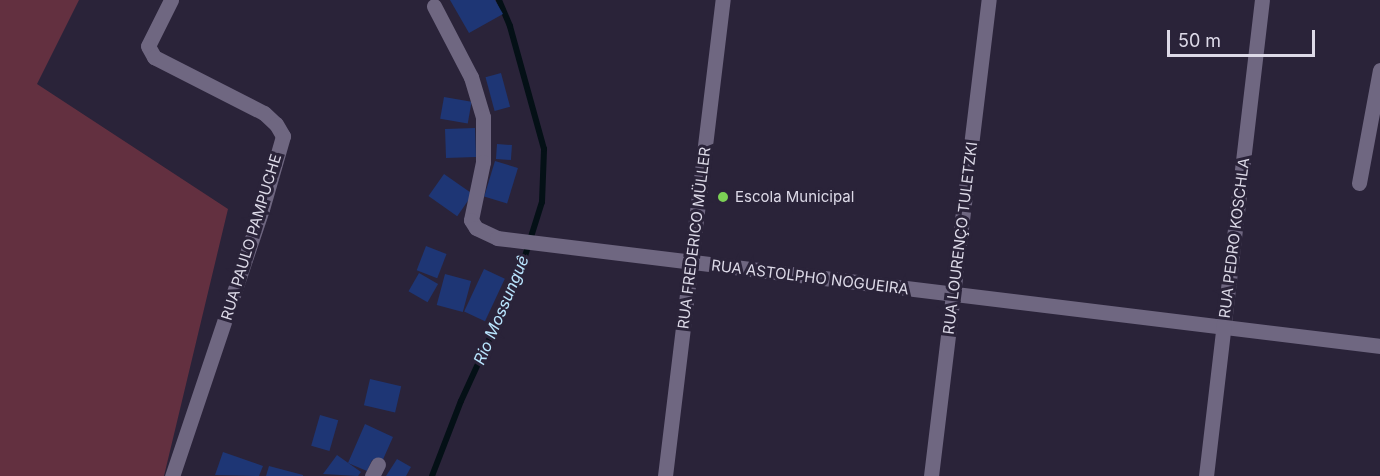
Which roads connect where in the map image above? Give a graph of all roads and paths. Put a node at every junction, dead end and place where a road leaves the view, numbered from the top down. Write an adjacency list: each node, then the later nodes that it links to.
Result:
1 (171, 0): 12 (street, RUA PAULO PAMPUCHE)
2 (723, 0): 8 (street, RUA FREDERICO MÜLLER)
3 (989, 0): 9 (street, RUA LOURENÇO TULETZKI)
4 (1262, 0): 10 (street, RUA PEDRO KOSCHLA)
5 (434, 6): 8 (street, RUA ASTOLPHO NOGUEIRA)
6 (1380, 70): 7 (street)
7 (1359, 183)
8 (691, 263): 9 (street, RUA ASTOLPHO NOGUEIRA); 13 (street, RUA FREDERICO MÜLLER)
9 (953, 294): 10 (street, RUA ASTOLPHO NOGUEIRA); 14 (street, RUA LOURENÇO TULETZKI)
10 (1223, 327): 11 (street, RUA ASTOLPHO NOGUEIRA); 15 (street, RUA PEDRO KOSCHLA)
11 (1380, 346)
12 (172, 476)
13 (665, 476)
14 (931, 476)
15 (1206, 476)

